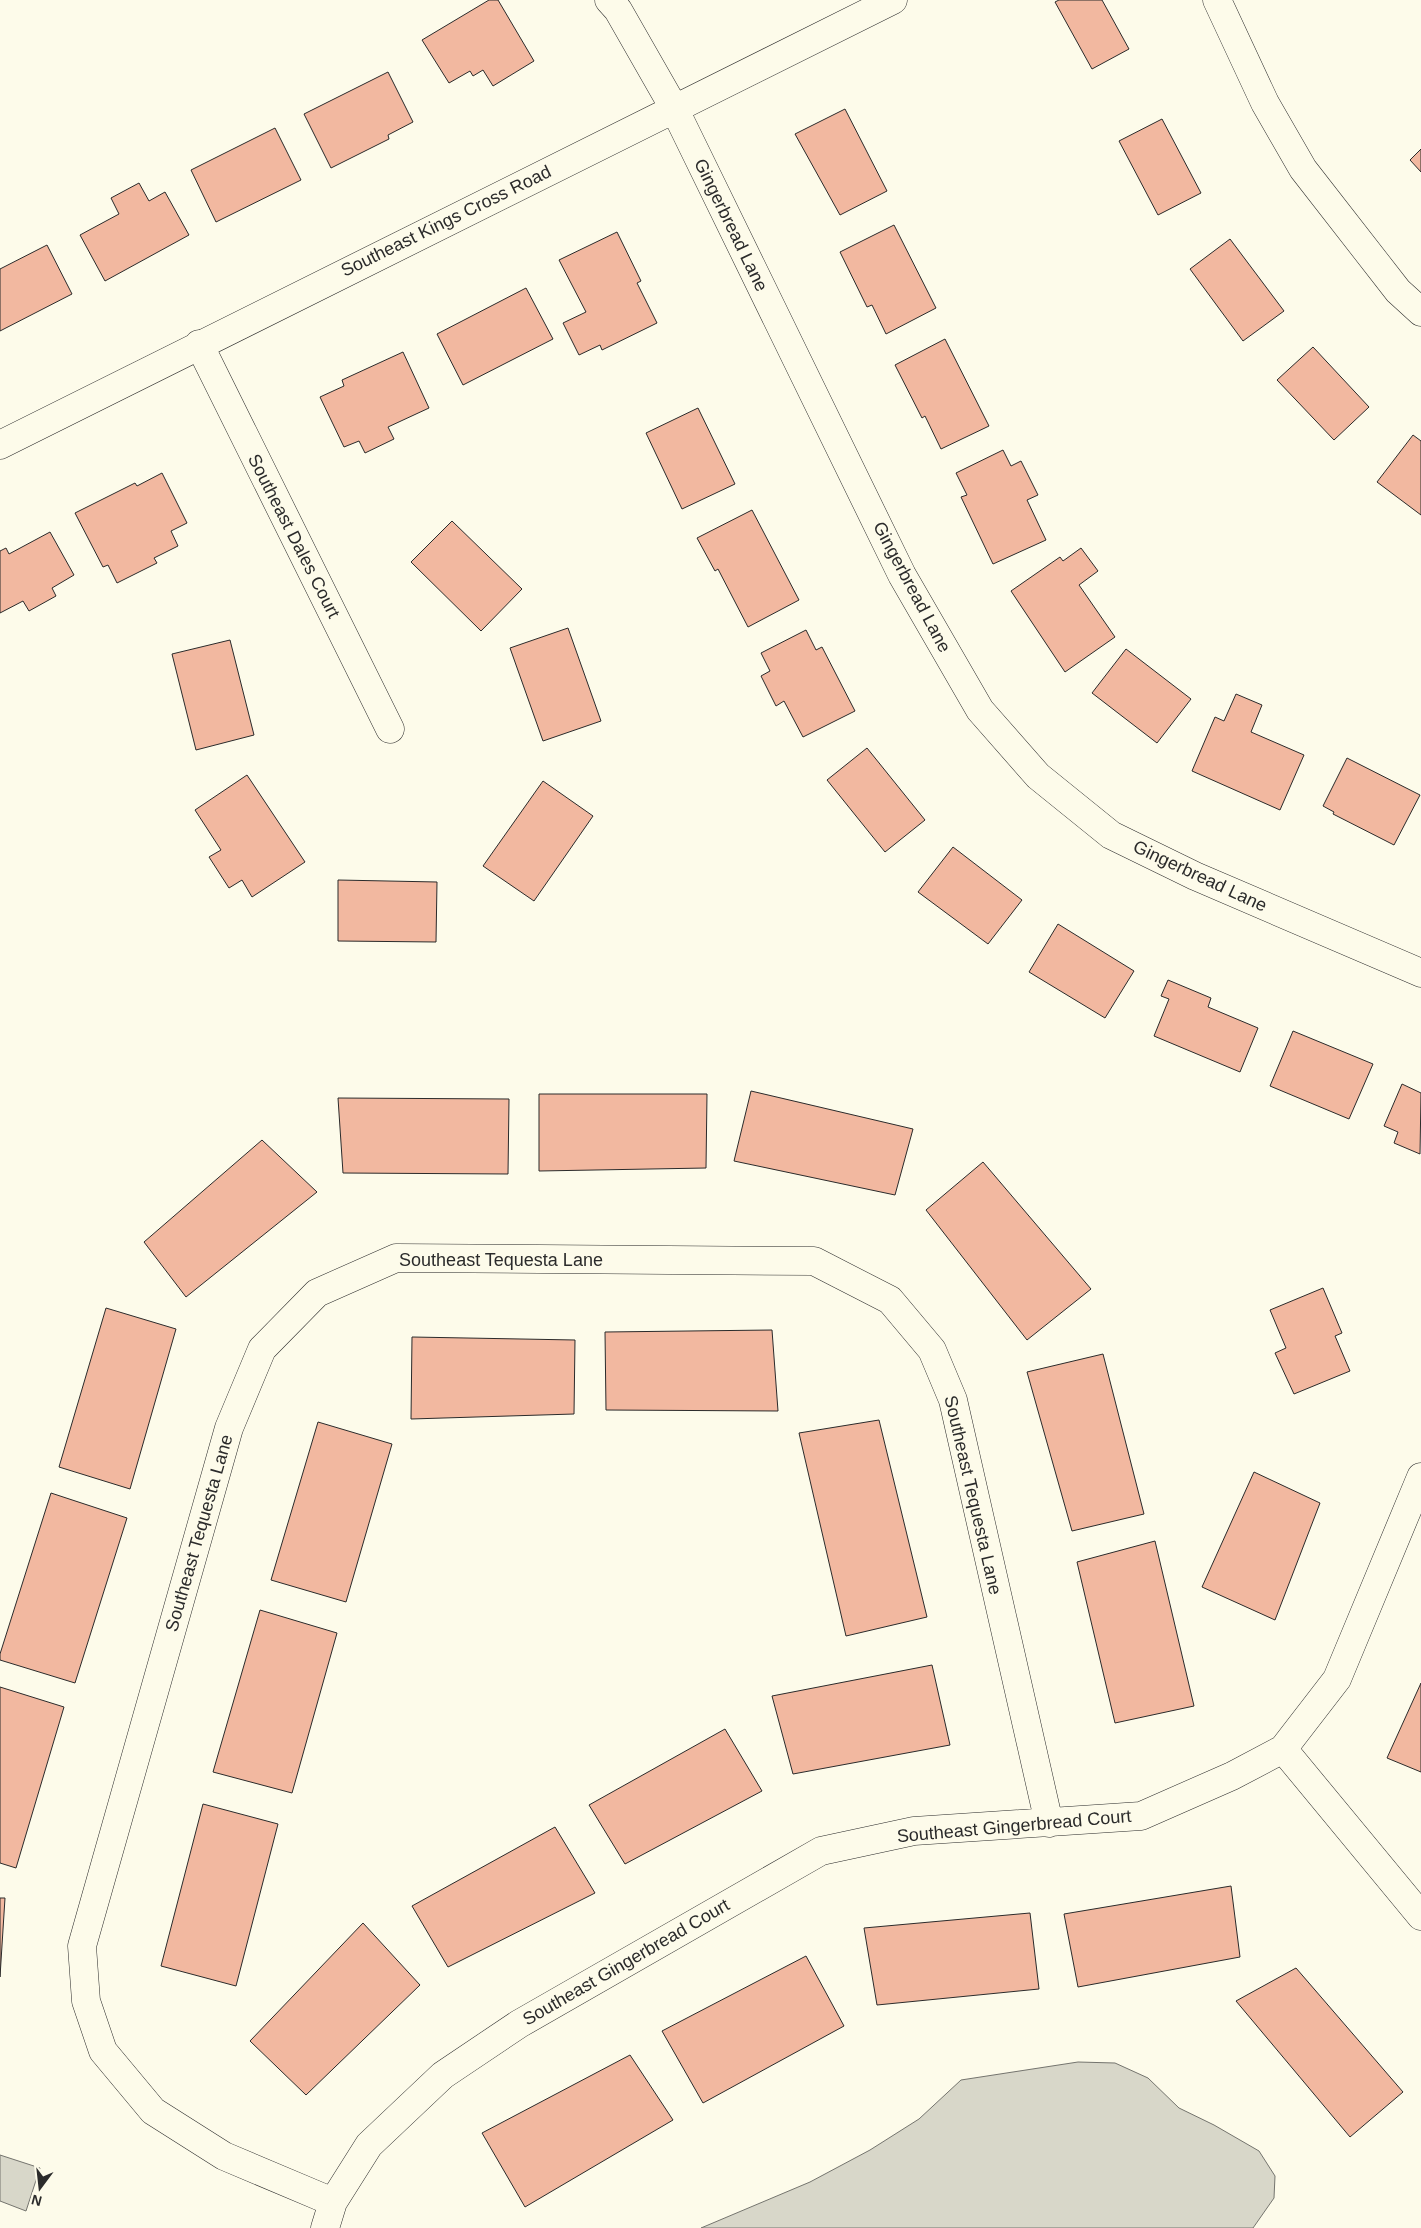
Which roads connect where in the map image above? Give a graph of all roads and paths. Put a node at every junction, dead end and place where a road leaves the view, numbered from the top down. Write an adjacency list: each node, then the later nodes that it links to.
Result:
1 (610, 0): 4 (street, Gingerbread Lane)
2 (893, 0): 4 (street, Southeast Kings Cross Road)
3 (1217, 0): 5 (street)
4 (674, 108): 6 (street, Southeast Kings Cross Road); 9 (street, Gingerbread Lane)
5 (1421, 312)
6 (199, 344): 7 (street, Southeast Kings Cross Road); 8 (street, Southeast Dales Court)
7 (0, 445)
8 (390, 728)
9 (1421, 973)
10 (1421, 1477): 11 (street, Southeast Gingerbread Court)
11 (1283, 1749): 12 (street, Southeast Gingerbread Court); 13 (street)
12 (1049, 1823): 14 (street, Southeast Gingerbread Court); 14 (street, Southeast Tequesta Lane)
13 (1421, 1916)
14 (332, 2202): 15 (street, Southeast Gingerbread Court)
15 (325, 2228)

